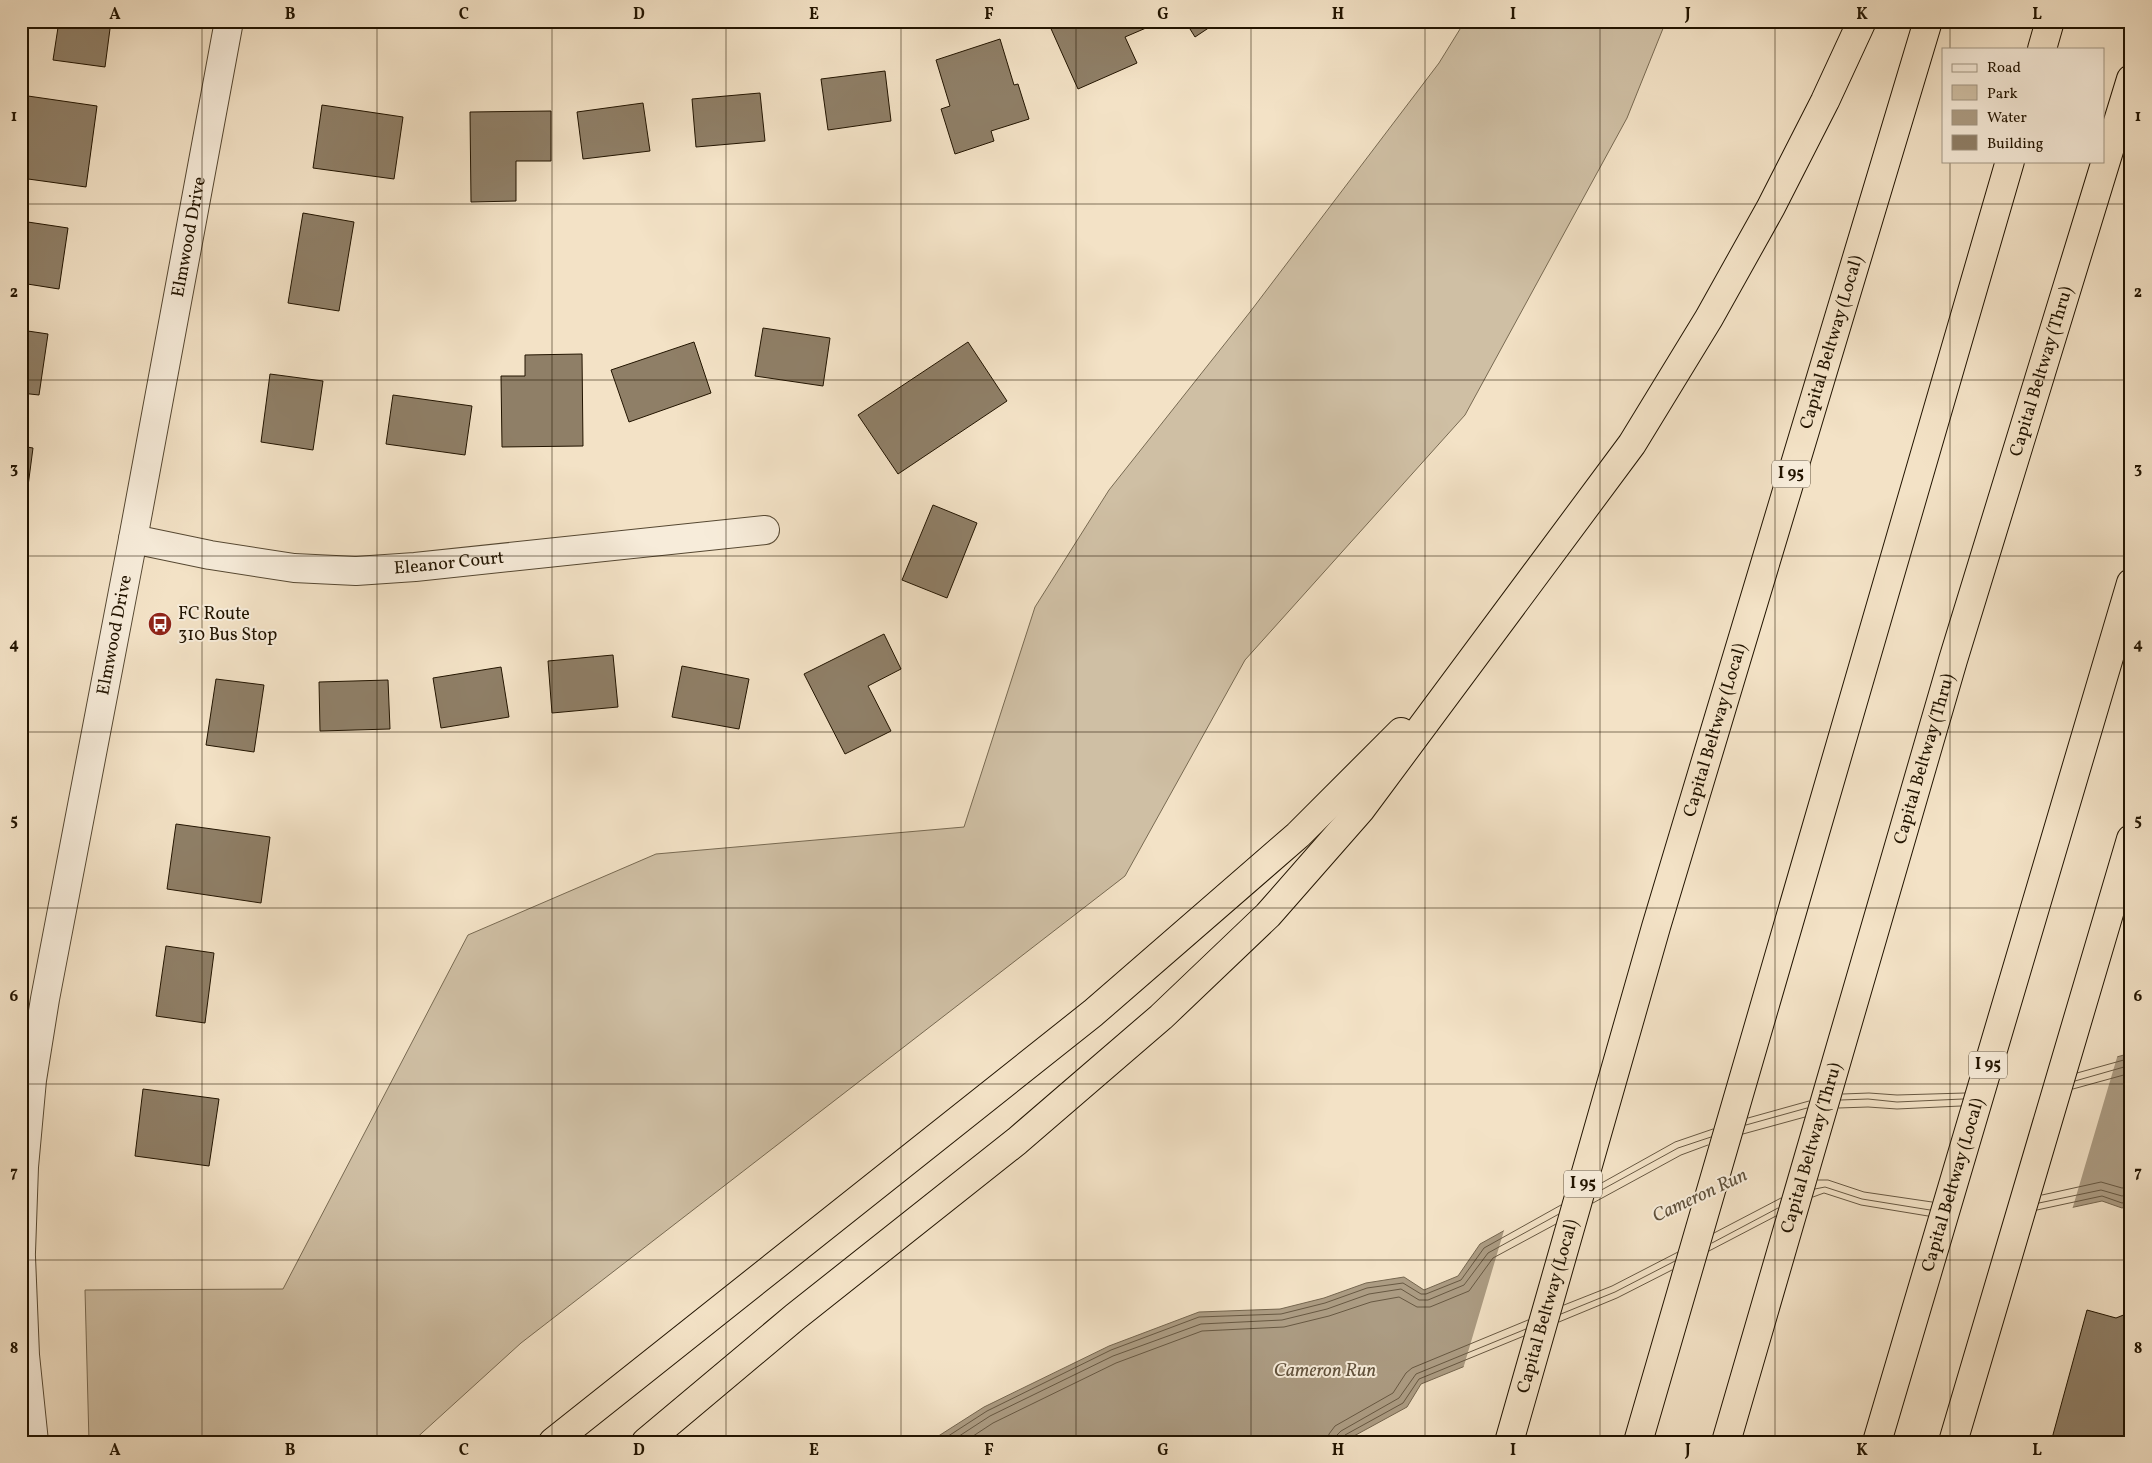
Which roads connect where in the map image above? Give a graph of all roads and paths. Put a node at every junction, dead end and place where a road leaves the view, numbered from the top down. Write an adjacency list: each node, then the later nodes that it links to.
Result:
1 (228, 21): 9 (street, Elmwood Drive)
2 (1862, 21): 11 (highway)
3 (1928, 21): 20 (highway, Capital Beltway (Local) / I 95)
4 (2050, 21): 5 (highway)
5 (2042, 48)
6 (2131, 79): 22 (highway, Capital Beltway (Thru))
7 (2010, 162): 21 (highway)
8 (765, 530): 9 (street, Eleanor Court)
9 (133, 539): 13 (street, Elmwood Drive)
10 (2131, 583): 23 (highway, Capital Beltway (Local) / I 95)
11 (1464, 669): 15 (highway); 19 (highway)
12 (2131, 839): 24 (highway)
13 (21, 1252)
14 (21, 1257): 16 (street)
15 (609, 1398): 17 (highway); 18 (highway)
16 (34, 1442)
17 (553, 1442)
18 (566, 1442)
19 (646, 1442)
20 (1509, 1442)
21 (1638, 1442)
22 (1726, 1442)
23 (1877, 1442)
24 (1953, 1442)

